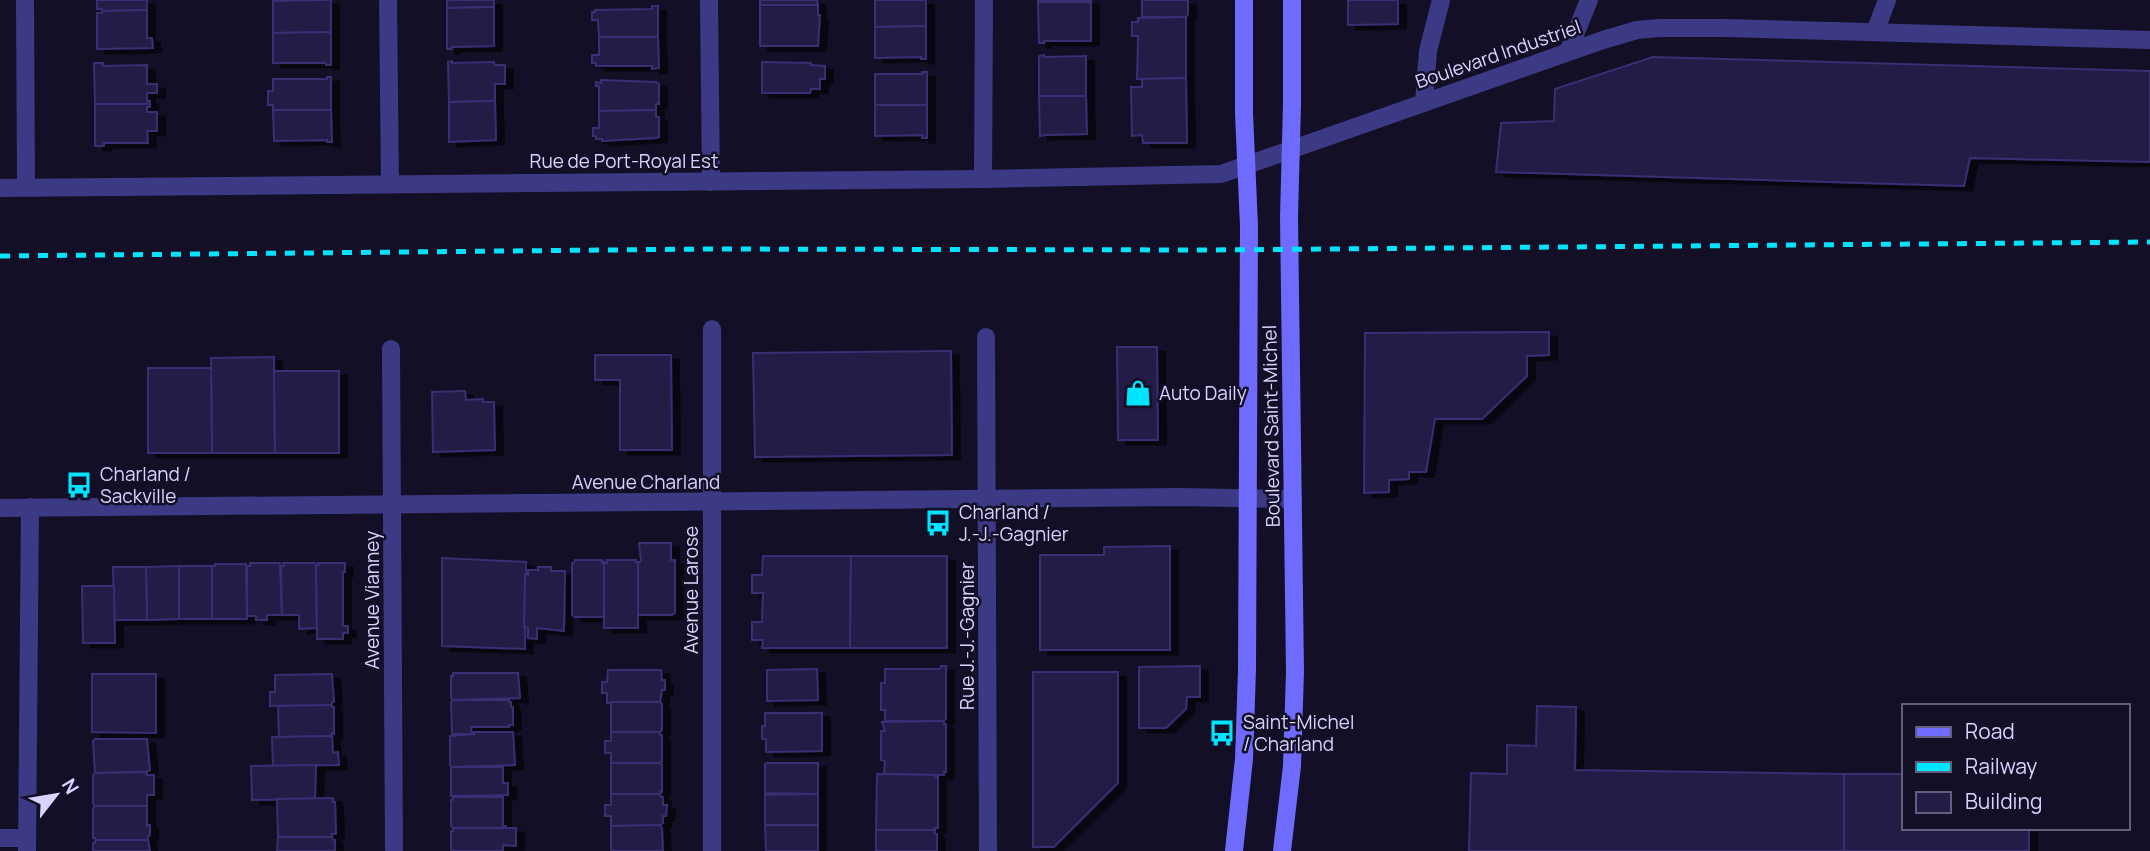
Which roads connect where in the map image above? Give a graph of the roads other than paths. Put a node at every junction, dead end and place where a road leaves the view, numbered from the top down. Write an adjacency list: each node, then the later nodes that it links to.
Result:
1 (25, 0): 20 (street)
2 (388, 0): 18 (street)
3 (709, 0): 17 (street)
4 (984, 0): 16 (street)
5 (1244, 0): 15 (main road, Boulevard Saint-Michel)
6 (1292, 0): 14 (main road, Boulevard Saint-Michel)
7 (1441, 0): 13 (street)
8 (1589, 0): 12 (street)
9 (1887, 0): 10 (street)
10 (1875, 32): 11 (street, Boulevard Industriel); 12 (street, Boulevard Industriel)
11 (2150, 40)
12 (1568, 52): 13 (street, Boulevard Industriel)
13 (1424, 102): 14 (street, Boulevard Industriel)
14 (1291, 150): 15 (street, Boulevard Industriel); 25 (main road, Boulevard Saint-Michel)
15 (1247, 165): 16 (street, Rue de Port-Royal Est); 24 (main road, Boulevard Saint-Michel)
16 (983, 179): 17 (street, Rue de Port-Royal Est)
17 (711, 182): 18 (street, Rue de Port-Royal Est)
18 (390, 184): 20 (street, Rue de Port-Royal Est)
19 (0, 187): 20 (street, Rue de Port-Royal Est)
20 (26, 187)
21 (712, 329): 27 (street, Avenue Larose)
22 (986, 337): 26 (street, Rue J.-J.-Gagnier)
23 (391, 349): 28 (street, Avenue Vianney)
24 (1247, 498): 25 (street, Avenue Charland); 26 (street, Avenue Charland); 36 (main road, Boulevard Saint-Michel)
25 (1293, 499): 37 (main road, Boulevard Saint-Michel)
26 (987, 500): 27 (street, Avenue Charland); 35 (street, Rue J.-J.-Gagnier)
27 (712, 503): 28 (street, Avenue Charland); 34 (street, Avenue Larose)
28 (391, 504): 29 (street, Avenue Charland); 33 (street, Avenue Vianney)
29 (30, 507): 30 (street, Avenue Charland); 32 (street)
30 (0, 508)
31 (0, 838): 32 (street)
32 (27, 845)
33 (394, 851)
34 (712, 851)
35 (988, 851)
36 (1234, 851)
37 (1282, 851)

